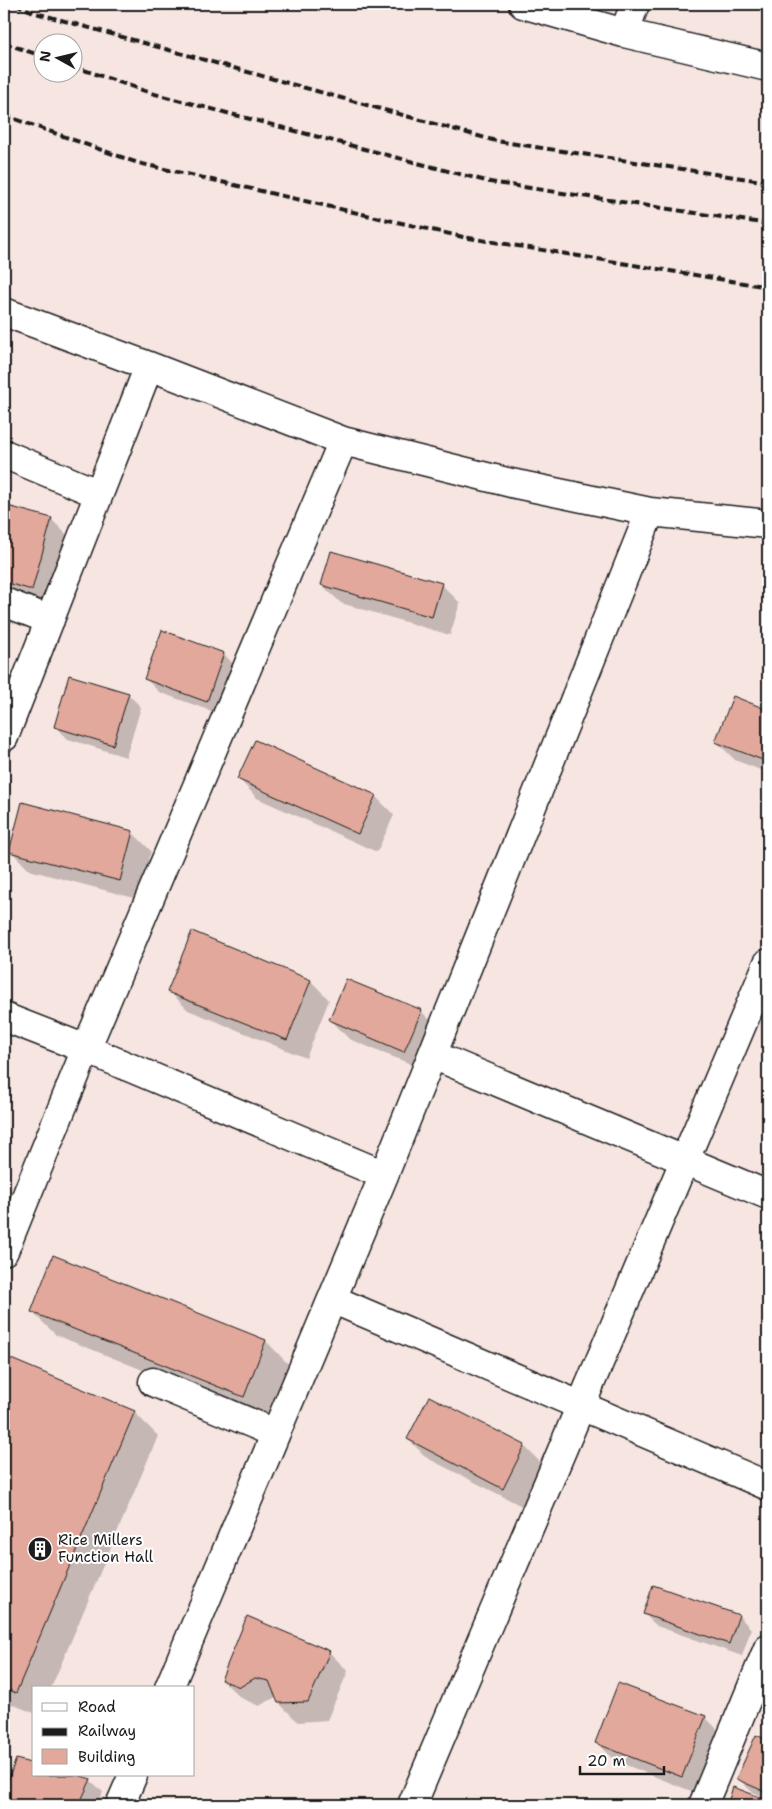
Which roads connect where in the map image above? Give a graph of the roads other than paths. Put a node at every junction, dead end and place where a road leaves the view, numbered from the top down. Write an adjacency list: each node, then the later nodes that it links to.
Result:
1 (523, 4): 3 (street)
2 (635, 4): 3 (street)
3 (624, 33): 4 (street)
4 (768, 67)
5 (4, 312): 6 (street)
6 (149, 366): 7 (street); 9 (street)
7 (343, 441): 10 (street); 17 (street)
8 (4, 454): 9 (street)
9 (99, 494): 13 (street)
10 (650, 512): 11 (street); 18 (street)
11 (768, 524)
12 (4, 602): 13 (street)
13 (50, 620): 14 (street)
14 (6, 727)
15 (768, 963): 19 (street)
16 (4, 1017): 17 (street)
17 (86, 1049): 20 (street); 22 (street)
18 (433, 1055): 19 (street); 20 (street)
19 (684, 1160): 21 (street); 25 (street)
20 (384, 1175): 23 (street)
21 (768, 1195)
22 (4, 1251)
23 (332, 1299): 25 (street); 26 (street)
24 (152, 1382): 26 (street)
25 (581, 1406): 27 (street); 32 (street)
26 (276, 1433): 29 (street)
27 (768, 1486)
28 (768, 1648): 33 (street)
29 (170, 1686)
30 (133, 1776): 31 (street)
31 (120, 1805)
32 (412, 1805)
33 (703, 1805)

